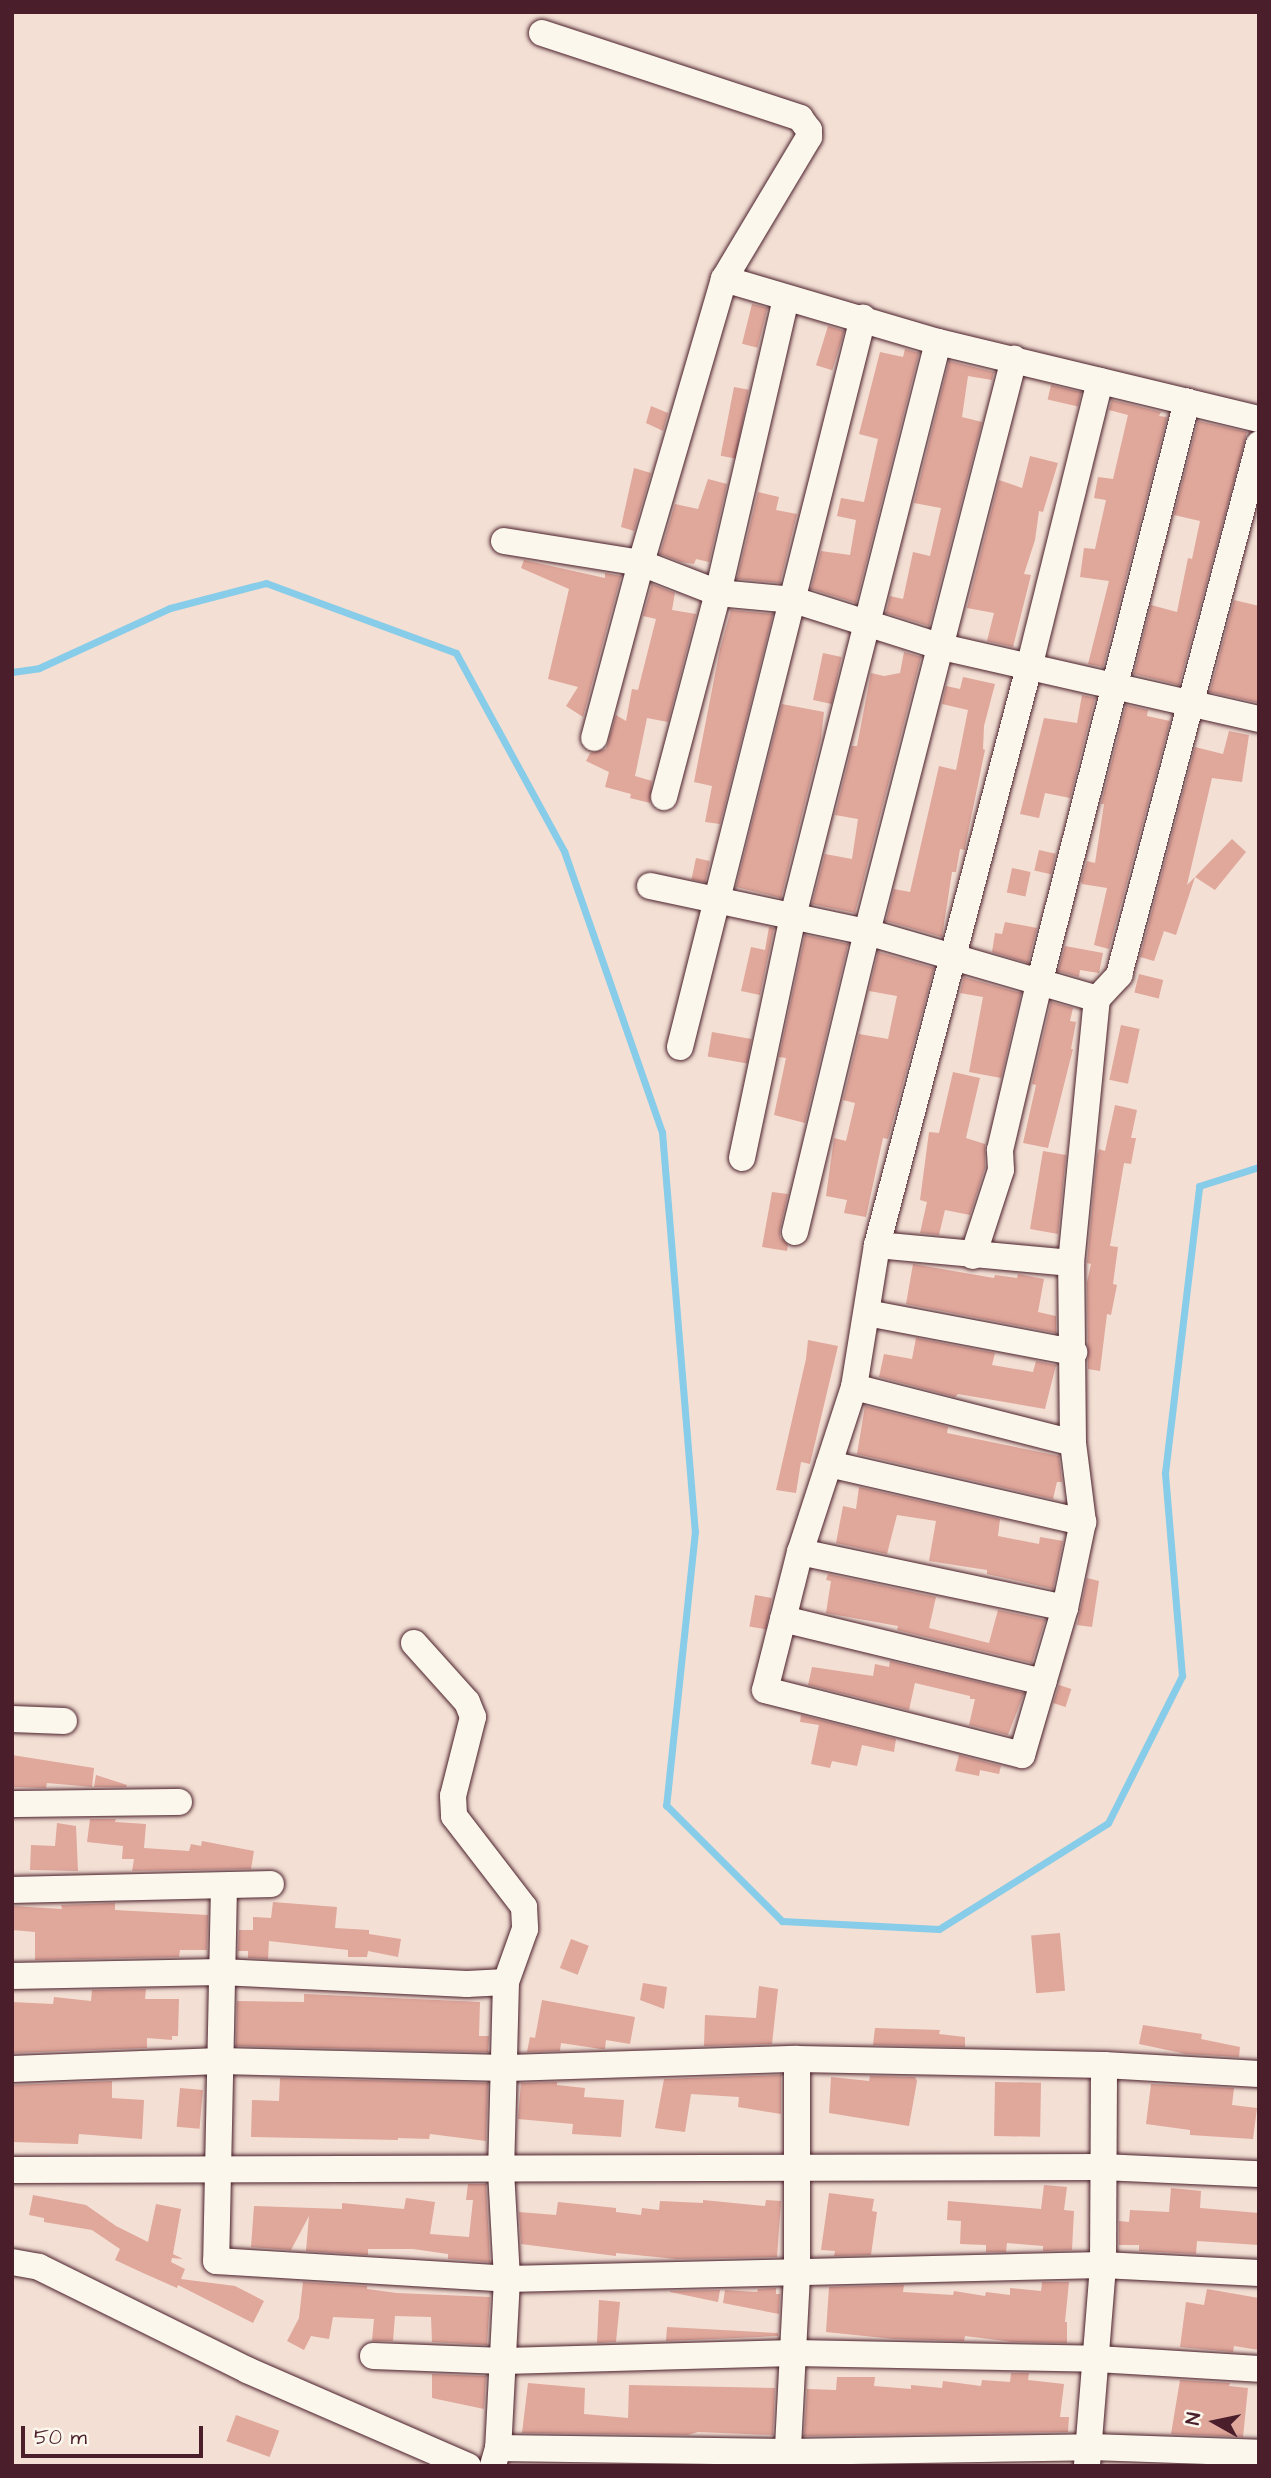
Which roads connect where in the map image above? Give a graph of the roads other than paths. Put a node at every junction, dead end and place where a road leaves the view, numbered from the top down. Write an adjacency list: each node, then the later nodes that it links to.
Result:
1 (542, 33): 2 (street)
2 (724, 279): 3 (street); 12 (street)
3 (786, 299): 4 (street); 13 (street)
4 (863, 318): 5 (street); 14 (street)
5 (938, 342): 6 (street); 15 (street)
6 (1014, 359): 7 (street); 16 (street)
7 (1100, 381): 8 (street); 17 (street)
8 (1187, 401): 9 (street); 18 (street)
9 (1259, 419)
10 (1259, 444): 19 (street)
11 (504, 541): 12 (street)
12 (641, 563): 13 (street); 21 (street)
13 (718, 593): 14 (street); 22 (street)
14 (794, 600): 15 (street); 24 (street)
15 (869, 624): 16 (street); 25 (street)
16 (942, 647): 17 (street); 26 (street)
17 (1029, 667): 18 (street); 27 (street)
18 (1112, 687): 19 (street); 28 (street)
19 (1191, 705): 20 (street); 29 (street)
20 (1259, 719)
21 (594, 738)
22 (664, 797)
23 (650, 886): 24 (street)
24 (717, 902): 25 (street); 30 (street)
25 (793, 916): 26 (street); 31 (street)
26 (867, 932): 27 (street); 32 (street)
27 (953, 955): 28 (street); 33 (street)
28 (1040, 980): 29 (street); 34 (street)
29 (1097, 999): 35 (street)
30 (680, 1047)
31 (742, 1158)
32 (795, 1232)
33 (877, 1245): 34 (street); 36 (street)
34 (973, 1256): 35 (street)
35 (1071, 1263): 37 (street)
36 (867, 1313): 37 (street); 38 (street)
37 (1074, 1352): 39 (street)
38 (854, 1387): 39 (street); 40 (street)
39 (1073, 1443): 41 (street)
40 (829, 1464): 41 (street); 42 (street)
41 (1083, 1522): 43 (street)
42 (800, 1552): 43 (street); 44 (street)
43 (1065, 1608): 46 (street)
44 (783, 1619): 46 (street); 46 (street)
45 (414, 1643): 56 (street)
46 (1043, 1682)
47 (12, 1719): 48 (street)
48 (64, 1721)
49 (179, 1802): 50 (street)
50 (12, 1804)
51 (271, 1884): 52 (street)
52 (224, 1886): 53 (street); 54 (street)
53 (12, 1890)
54 (221, 1972): 55 (street); 56 (street); 58 (street)
55 (12, 1976)
56 (506, 1982): 60 (street)
57 (797, 2059): 59 (street); 60 (street); 63 (street)
58 (220, 2062): 60 (street); 61 (street); 66 (street)
59 (1104, 2065): 62 (street); 64 (street)
60 (505, 2068): 67 (street)
61 (12, 2069)
62 (1259, 2074)
63 (795, 2167): 64 (street); 67 (street); 71 (street)
64 (1102, 2167): 68 (street); 70 (street)
65 (12, 2170): 66 (street)
66 (220, 2171): 67 (street); 73 (street)
67 (501, 2171): 73 (street)
68 (1259, 2174)
69 (12, 2262): 83 (street)
70 (1103, 2265): 71 (street); 72 (street); 76 (street)
71 (797, 2273): 73 (street); 74 (street)
72 (1259, 2273)
73 (507, 2279): 77 (street)
74 (794, 2353): 76 (street); 77 (street); 82 (street)
75 (373, 2356): 77 (street)
76 (1097, 2359): 78 (street); 81 (street)
77 (504, 2361): 80 (street)
78 (1259, 2370)
79 (1259, 2453): 81 (street)
80 (496, 2457): 82 (street)
81 (1089, 2457): 82 (street)
82 (787, 2459)
83 (468, 2466)

